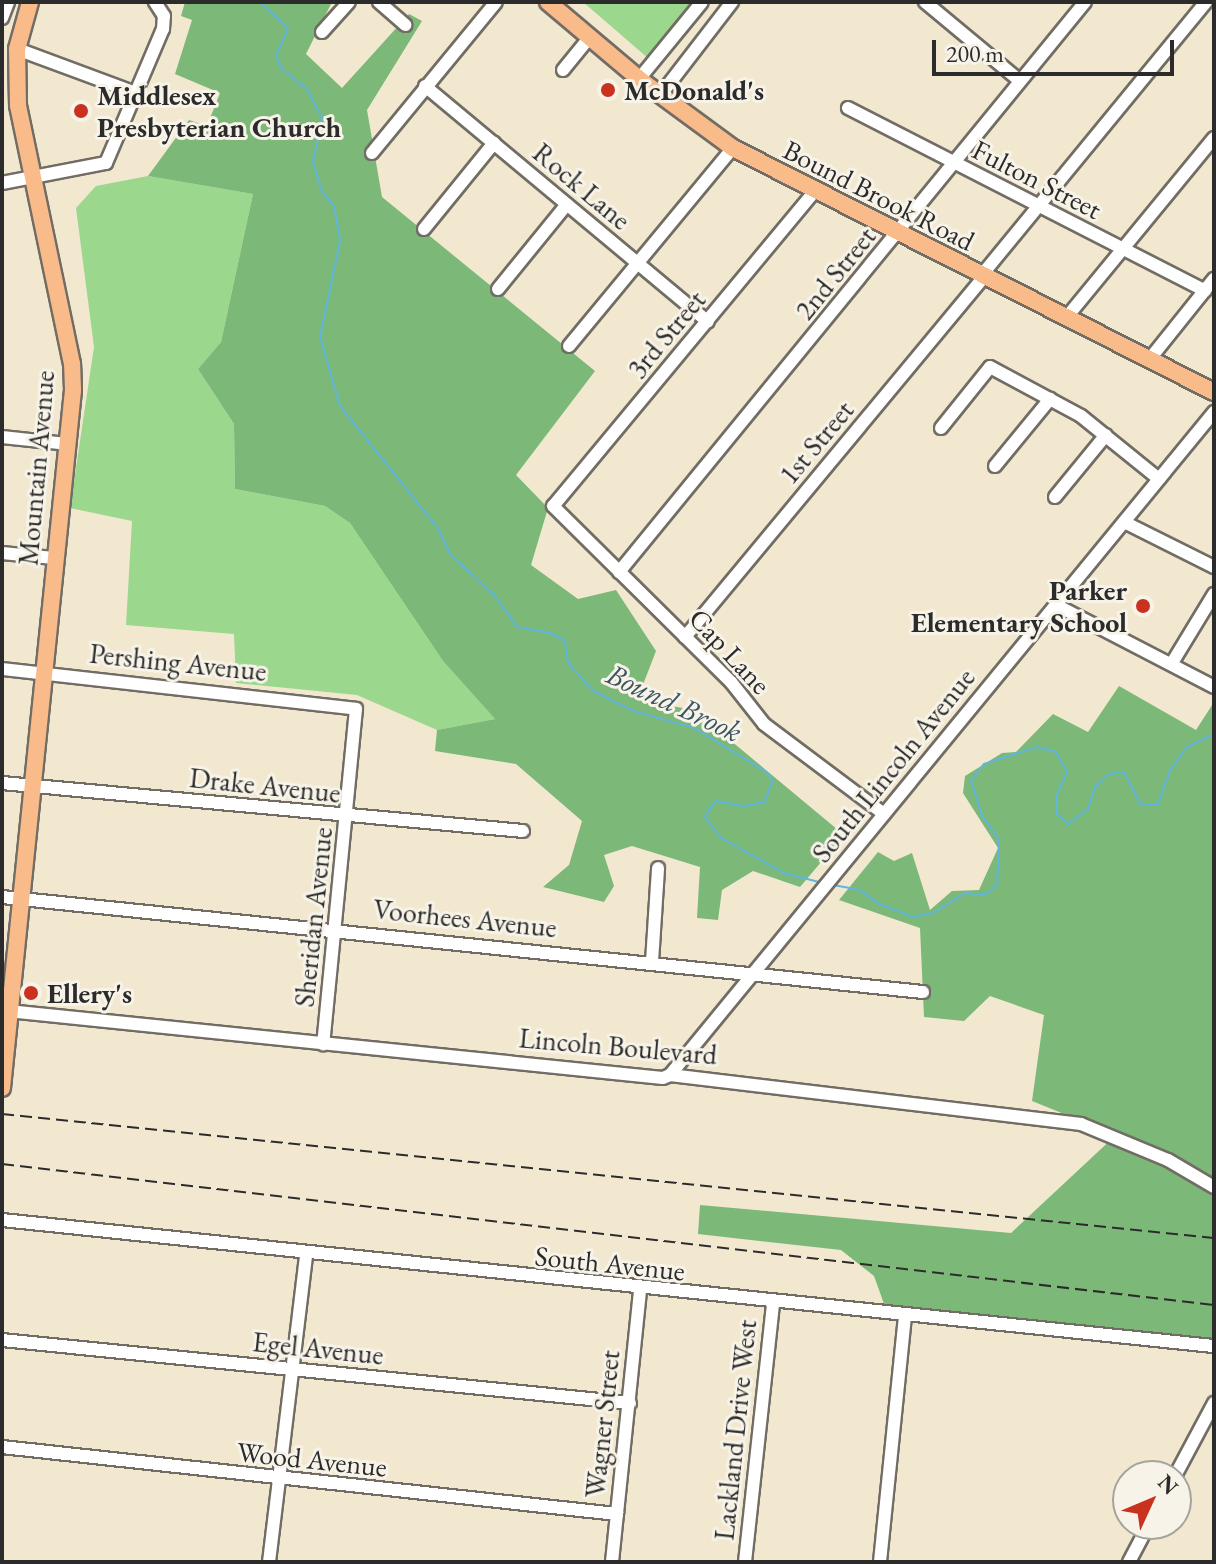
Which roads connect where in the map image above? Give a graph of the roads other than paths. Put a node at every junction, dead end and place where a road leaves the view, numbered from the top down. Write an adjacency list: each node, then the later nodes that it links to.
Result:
1 (8, 2): 13 (street)
2 (30, 2): 17 (main road, Mountain Avenue)
3 (155, 2): 22 (street)
4 (349, 2): 15 (street)
5 (379, 2): 14 (street)
6 (496, 2): 21 (street)
7 (548, 2): 16 (main road, Bound Brook Road)
8 (702, 2): 19 (street)
9 (732, 2): 23 (street)
10 (925, 2): 20 (street)
11 (1210, 3): 34 (street, 1st Street)
12 (1078, 5): 20 (street, 2nd Street)
13 (2, 18)
14 (405, 25)
15 (322, 32)
16 (589, 38): 18 (street); 19 (main road, Bound Brook Road)
17 (17, 49): 22 (street); 30 (main road, Mountain Avenue)
18 (563, 70)
19 (639, 79): 23 (main road, Bound Brook Road)
20 (1019, 80): 29 (street, 2nd Street)
21 (425, 86): 26 (street, Rock Lane); 28 (street)
22 (133, 92): 30 (street)
23 (662, 93): 27 (main road, Bound Brook Road)
24 (848, 108): 29 (street, Fulton Street)
25 (1214, 138): 37 (street)
26 (494, 143): 33 (street, Rock Lane); 35 (street)
27 (733, 148): 32 (main road, Bound Brook Road); 38 (street)
28 (372, 153)
29 (953, 164): 34 (street, Fulton Street); 36 (street, 2nd Street)
30 (34, 179): 31 (street); 53 (main road, Mountain Avenue)
31 (2, 183)
32 (814, 192): 36 (main road, Bound Brook Road); 44 (street, 3rd Street)
33 (567, 204): 38 (street, Rock Lane); 41 (street)
34 (1038, 207): 37 (street, Fulton Street); 39 (street, 1st Street)
35 (424, 229)
36 (898, 234): 39 (main road, Bound Brook Road); 62 (street, 2nd Street)
37 (1122, 249): 42 (street, Fulton Street); 43 (street)
38 (638, 263): 44 (street, Rock Lane); 45 (street)
39 (983, 276): 43 (main road, Bound Brook Road); 65 (street, 1st Street)
40 (1214, 279): 42 (street)
41 (498, 289)
42 (1205, 291): 46 (street)
43 (1066, 318): 46 (main road, Bound Brook Road)
44 (708, 322): 57 (street, 3rd Street)
45 (569, 346)
46 (1149, 360): 47 (main road, Bound Brook Road)
47 (1214, 392)
48 (1050, 399): 50 (street); 51 (street); 54 (street)
49 (1214, 412): 55 (street, South Lincoln Avenue)
50 (941, 428)
51 (1106, 435): 55 (street); 56 (street)
52 (2, 437): 53 (street)
53 (67, 444): 60 (main road, Mountain Avenue)
54 (995, 466)
55 (1159, 479): 58 (street, South Lincoln Avenue)
56 (1055, 497)
57 (553, 506): 62 (street, Cap Lane)
58 (1124, 522): 61 (street); 64 (street, South Lincoln Avenue)
59 (2, 553): 60 (street)
60 (54, 558): 68 (main road, Mountain Avenue)
61 (1214, 567)
62 (619, 572): 65 (street, Cap Lane)
63 (1214, 594): 66 (street)
64 (1056, 605): 66 (street); 73 (street, South Lincoln Avenue)
65 (685, 637): 73 (street, Cap Lane)
66 (1172, 663): 69 (street)
67 (2, 669): 68 (street, Pershing Avenue)
68 (43, 672): 70 (street, Pershing Avenue); 72 (main road, Mountain Avenue)
69 (1214, 687)
70 (349, 704): 74 (street, Sheridan Avenue)
71 (2, 783): 72 (street, Drake Avenue)
72 (32, 785): 74 (street, Drake Avenue); 78 (main road, Mountain Avenue)
73 (884, 814): 81 (street, South Lincoln Avenue)
74 (347, 818): 75 (street, Drake Avenue); 79 (street, Sheridan Avenue)
75 (523, 831)
76 (658, 868): 80 (street)
77 (2, 897): 78 (street, Voorhees Avenue)
78 (20, 898): 79 (street, Voorhees Avenue); 83 (main road, Mountain Avenue)
79 (335, 929): 80 (street, Voorhees Avenue); 84 (street, Sheridan Avenue)
80 (652, 962): 81 (street, Voorhees Avenue)
81 (754, 973): 82 (street, Voorhees Avenue); 85 (street, South Lincoln Avenue)
82 (923, 992)
83 (5, 1011): 84 (street, Lincoln Boulevard); 86 (main road, Mountain Avenue)
84 (323, 1044): 85 (street, Lincoln Boulevard)
85 (670, 1075): 87 (street, Lincoln Boulevard)
86 (2, 1088)
87 (1214, 1187)
88 (2, 1220): 89 (street, South Avenue)
89 (306, 1256): 90 (street, South Avenue); 95 (street)
90 (640, 1291): 91 (street, South Avenue); 96 (street, Wagner Street)
91 (773, 1303): 92 (street, South Avenue); 105 (street, Lackland Drive West)
92 (905, 1316): 94 (street, South Avenue); 106 (street)
93 (2, 1340): 95 (street, Egel Avenue)
94 (1214, 1346)
95 (295, 1370): 96 (street, Egel Avenue); 100 (street)
96 (630, 1403): 101 (street, Wagner Street)
97 (1214, 1403): 99 (street)
98 (2, 1447): 100 (street, Wood Avenue)
99 (1184, 1460)
100 (278, 1480): 101 (street, Wood Avenue); 103 (street)
101 (617, 1514): 104 (street, Wagner Street)
102 (1141, 1540): 107 (street)
103 (269, 1562)
104 (612, 1562)
105 (745, 1562)
106 (880, 1562)
107 (1129, 1562)

